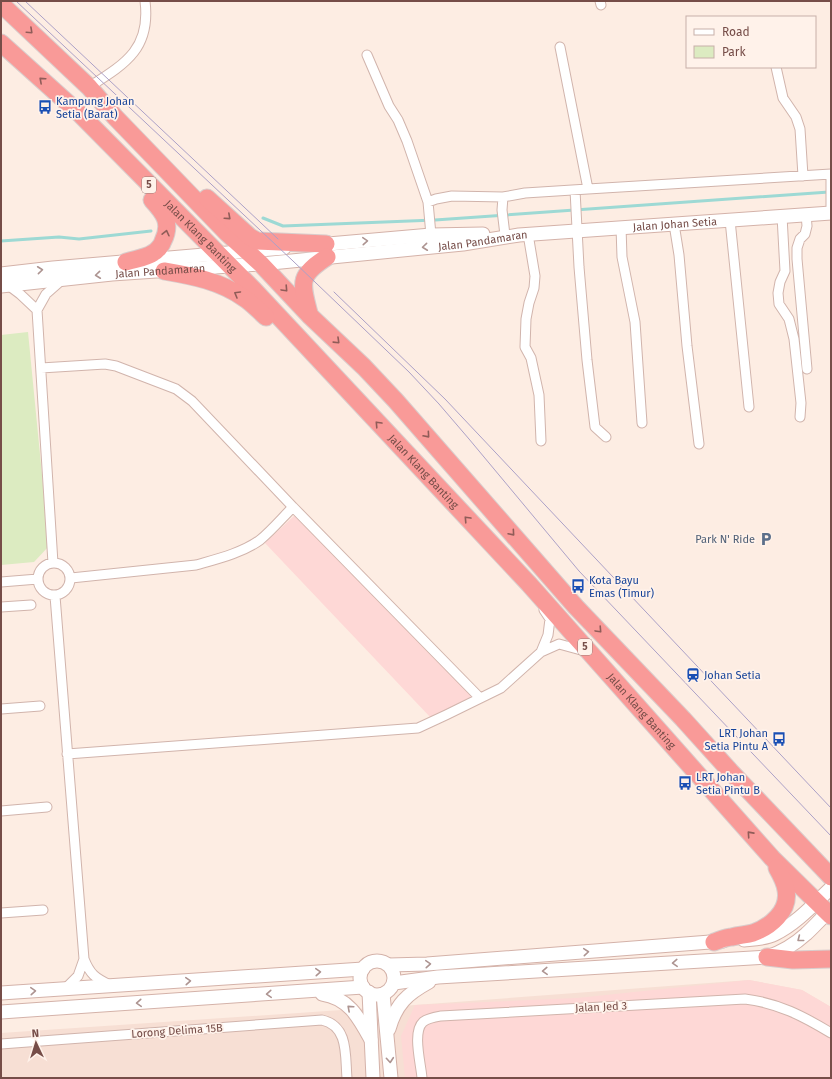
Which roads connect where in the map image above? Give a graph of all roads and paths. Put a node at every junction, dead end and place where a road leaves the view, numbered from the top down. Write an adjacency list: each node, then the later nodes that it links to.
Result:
1 (145, 1): 7 (street)
2 (1, 4): 7 (highway, Jalan Klang Banting / 5, one-way to 7)
3 (1, 42): 8 (highway, Jalan Klang Banting / 5, one-way to 3)
4 (560, 47): 12 (street)
5 (367, 55): 15 (street)
6 (776, 68): 10 (street)
7 (89, 87): 9 (highway, Jalan Klang Banting / 5)
8 (81, 115): 29 (highway, Jalan Klang Banting / 5); 30 (highway, one-way to 8)
9 (115, 117): 27 (highway, one-way to 27); 28 (highway, Jalan Klang Banting / 5)
10 (803, 176): 11 (street); 12 (street)
11 (831, 176): 16 (street)
12 (588, 189): 13 (street)
13 (574, 194): 14 (street); 25 (street)
14 (503, 197): 15 (street); 23 (street)
15 (428, 202): 24 (street)
16 (831, 203): 17 (street)
17 (831, 213): 18 (street, Jalan Johan Setia)
18 (806, 214): 19 (street, Jalan Johan Setia); 38 (street)
19 (782, 216): 21 (street, Jalan Johan Setia); 41 (street)
20 (674, 224): 21 (street, Jalan Johan Setia); 22 (street, Jalan Johan Setia); 45 (street)
21 (730, 224): 40 (street)
22 (621, 227): 25 (street, Jalan Johan Setia); 42 (street)
23 (504, 229): 24 (street, Jalan Pandamaran); 26 (street, Jalan Pandamaran)
24 (431, 231): 27 (street, Jalan Pandamaran, one-way to 24)
25 (578, 231): 26 (street, Jalan Johan Setia); 43 (street)
26 (523, 235): 27 (street, Jalan Pandamaran, one-way to 27); 44 (street)
27 (326, 250): 28 (street, Jalan Pandamaran); 31 (street, Jalan Pandamaran); 36 (highway)
28 (248, 252): 29 (street, Jalan Pandamaran); 31 (highway, Jalan Klang Banting / 5)
29 (224, 260): 30 (street, Jalan Pandamaran); 31 (street, Jalan Pandamaran); 32 (street, Jalan Pandamaran); 39 (highway, Jalan Klang Banting / 5)
30 (126, 262): 34 (street, Jalan Pandamaran, one-way to 30)
31 (261, 264): 36 (highway, Jalan Klang Banting / 5, one-way to 36)
32 (164, 271): 33 (street, Jalan Pandamaran, one-way to 33); 39 (highway, one-way to 32)
33 (63, 279): 34 (street, Jalan Pandamaran); 35 (street)
34 (3, 282): 35 (street)
35 (36, 310): 37 (street)
36 (309, 315): 64 (highway, Jalan Klang Banting / 5, one-way to 64)
37 (41, 368): 46 (street); 47 (street)
38 (807, 369)
39 (350, 394): 51 (highway, Jalan Klang Banting / 5, one-way to 39)
40 (749, 407)
41 (800, 417)
42 (642, 423)
43 (606, 437)
44 (541, 441)
45 (699, 444)
46 (293, 507): 48 (street); 57 (street)
47 (53, 563): 48 (street); 49 (street)
48 (71, 578): 52 (street)
49 (38, 579): 50 (street); 52 (street)
50 (1, 582)
51 (529, 584): 55 (street); 56 (highway, Jalan Klang Banting / 5)
52 (55, 596): 60 (street)
53 (31, 605): 54 (street)
54 (1, 607)
55 (541, 652): 56 (street); 57 (street)
56 (600, 664): 63 (highway, Jalan Klang Banting / 5, one-way to 56)
57 (480, 698): 60 (street)
58 (40, 706): 59 (street)
59 (1, 709)
60 (67, 754): 71 (street)
61 (47, 807): 62 (street)
62 (1, 811)
63 (772, 858): 67 (highway, Jalan Klang Banting / 5); 69 (highway)
64 (831, 876)
65 (831, 888): 67 (street)
66 (42, 910): 68 (street)
67 (827, 910): 69 (street); 70 (street, one-way to 70)
68 (1, 913)
69 (714, 942): 73 (street, one-way to 69)
70 (767, 957): 72 (highway); 75 (street, one-way to 75)
71 (84, 959): 77 (street); 78 (street)
72 (831, 959)
73 (389, 966): 74 (street); 76 (street)
74 (362, 970): 77 (street, one-way to 74); 79 (street); 80 (street)
75 (438, 978): 76 (street); 85 (street)
76 (394, 983): 82 (street)
77 (112, 986): 78 (street)
78 (65, 989): 81 (street, one-way to 78)
79 (366, 990): 80 (street); 82 (street); 86 (street)
80 (308, 991): 83 (street, one-way to 83); 86 (street, one-way to 80)
81 (1, 993)
82 (383, 994): 85 (street)
83 (1, 1012)
84 (831, 1032): 91 (street, Jalan Jed 3)
85 (388, 1035): 90 (street, one-way to 90)
86 (371, 1040): 89 (street)
87 (1, 1044): 88 (street, Lorong Delima 15B)
88 (347, 1078)
89 (373, 1078)
90 (391, 1078)
91 (422, 1078)

